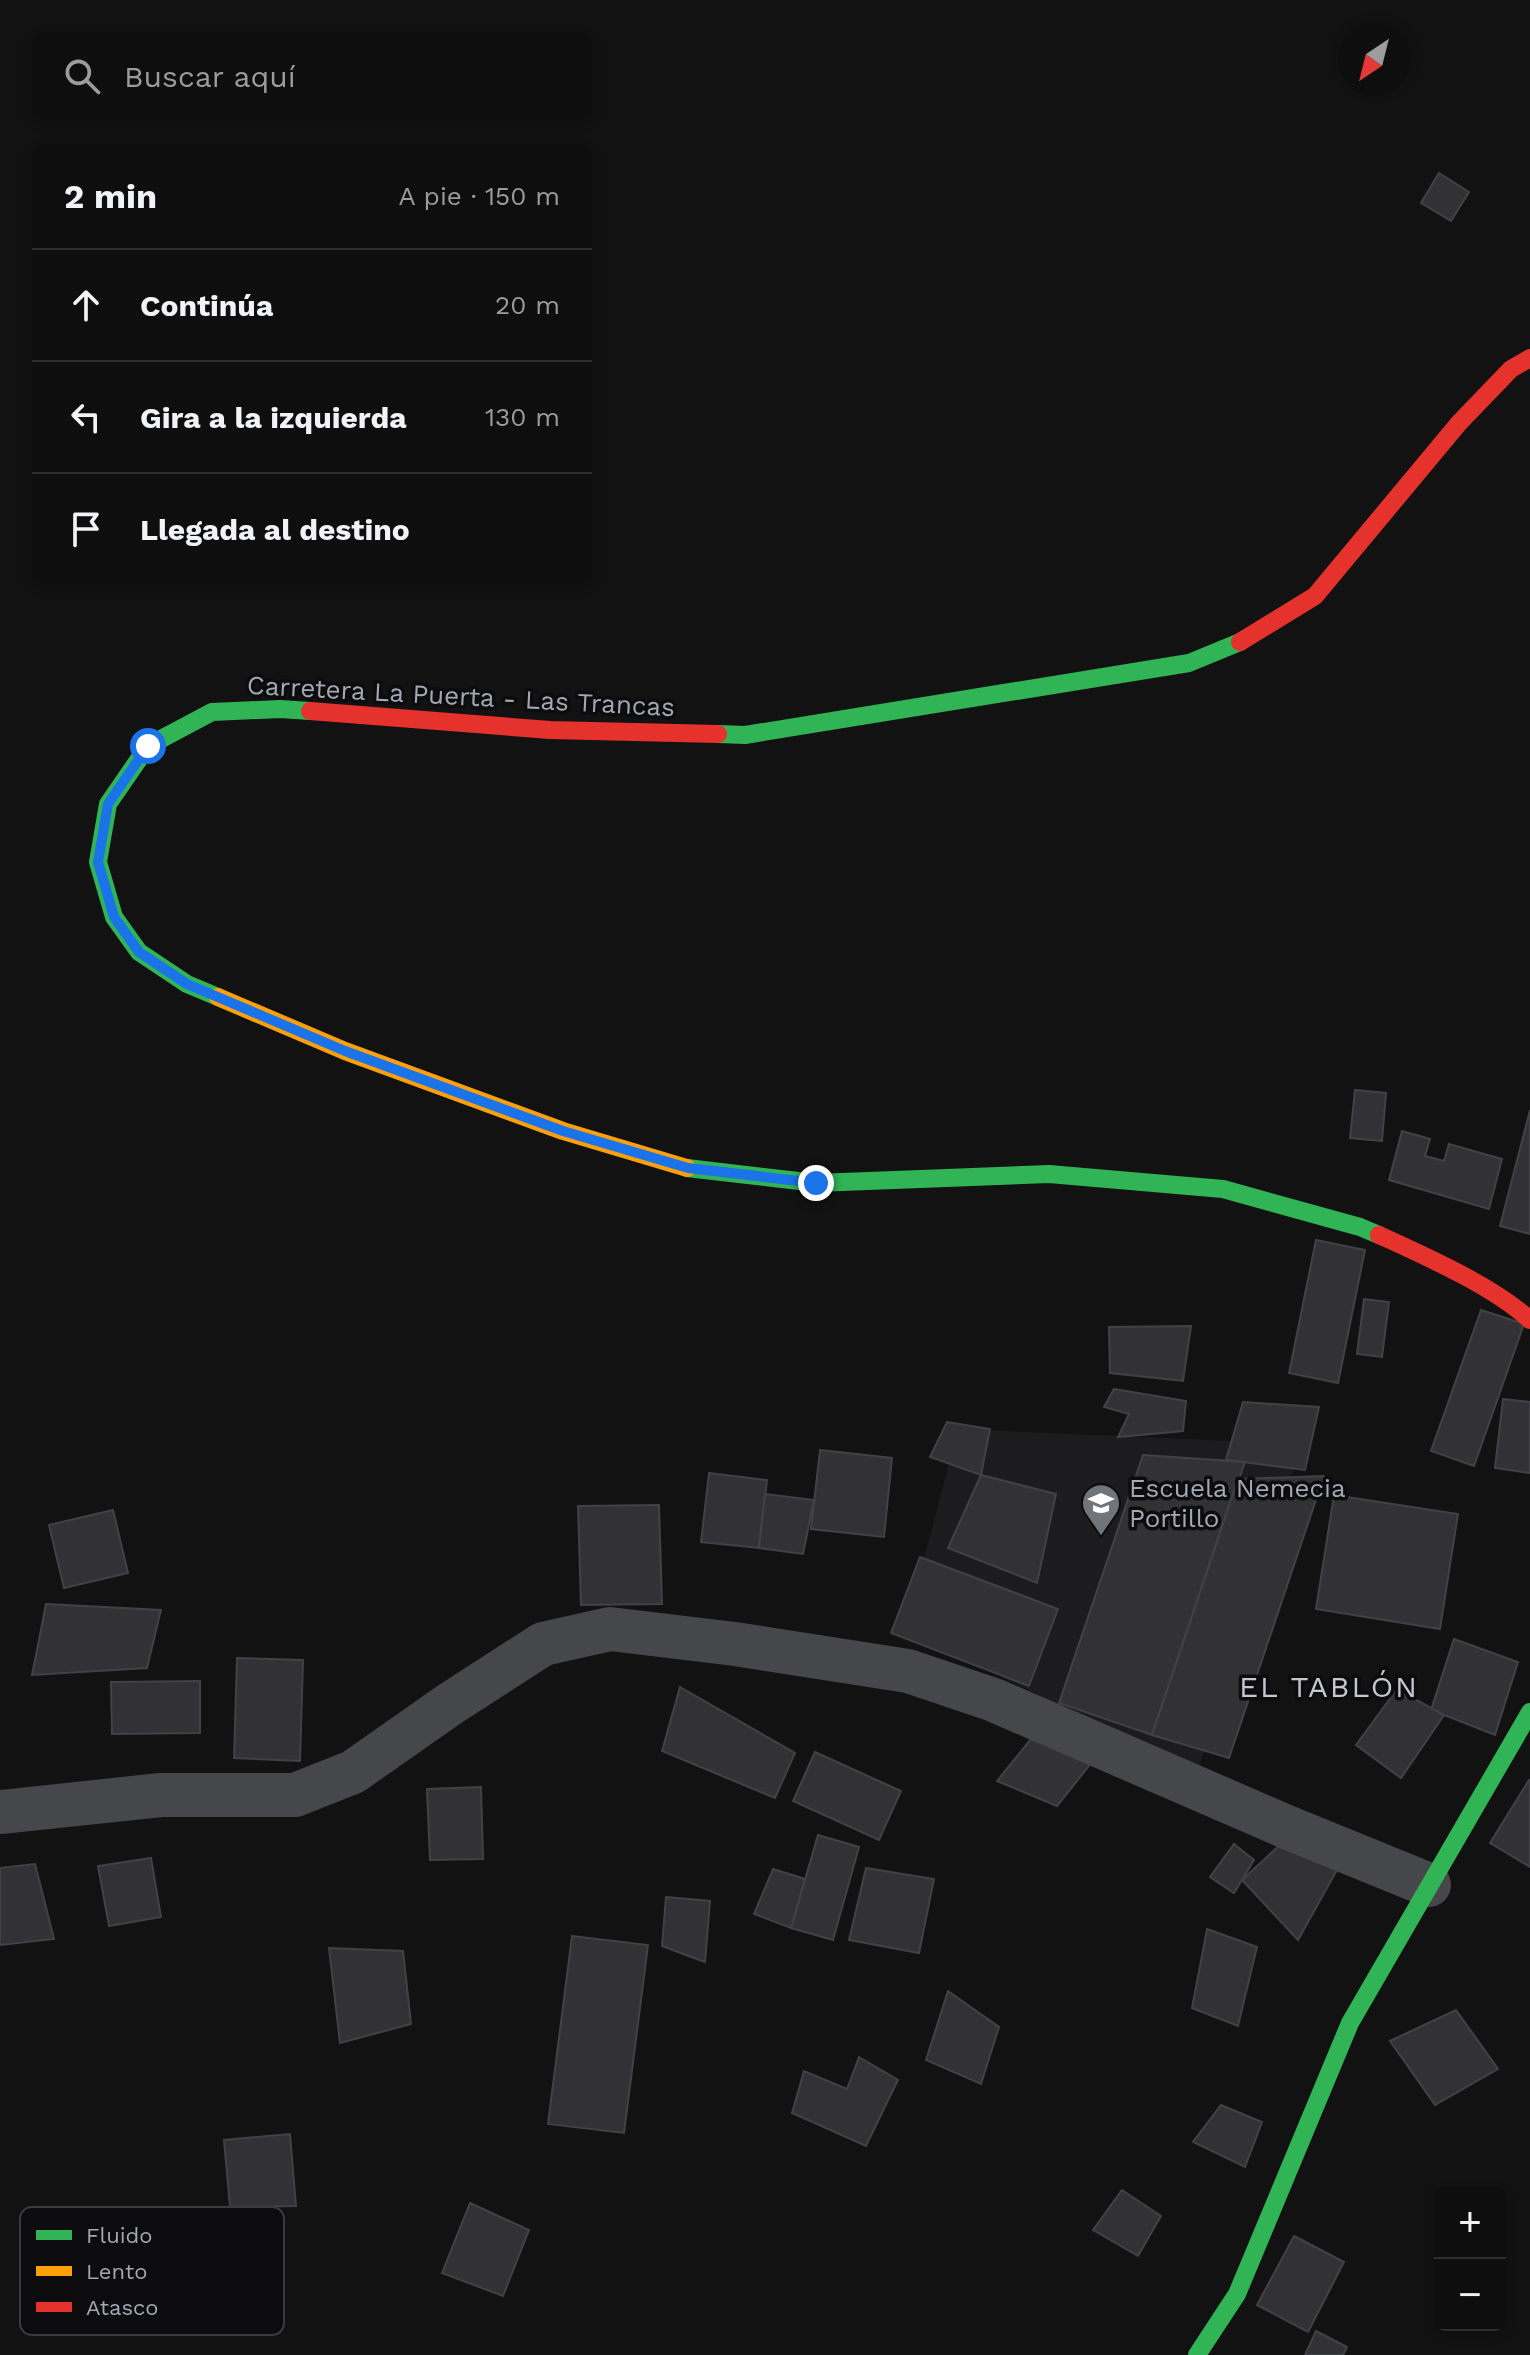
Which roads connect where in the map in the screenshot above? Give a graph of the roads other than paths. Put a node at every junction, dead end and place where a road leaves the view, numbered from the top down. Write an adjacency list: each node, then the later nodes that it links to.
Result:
1 (1530, 358): 2 (street, Carretera La Puerta - Las Trancas)
2 (1530, 1320)
3 (1530, 1712): 5 (street)
4 (0, 1812): 5 (street)
5 (1429, 1885): 6 (street)
6 (1197, 2355)

